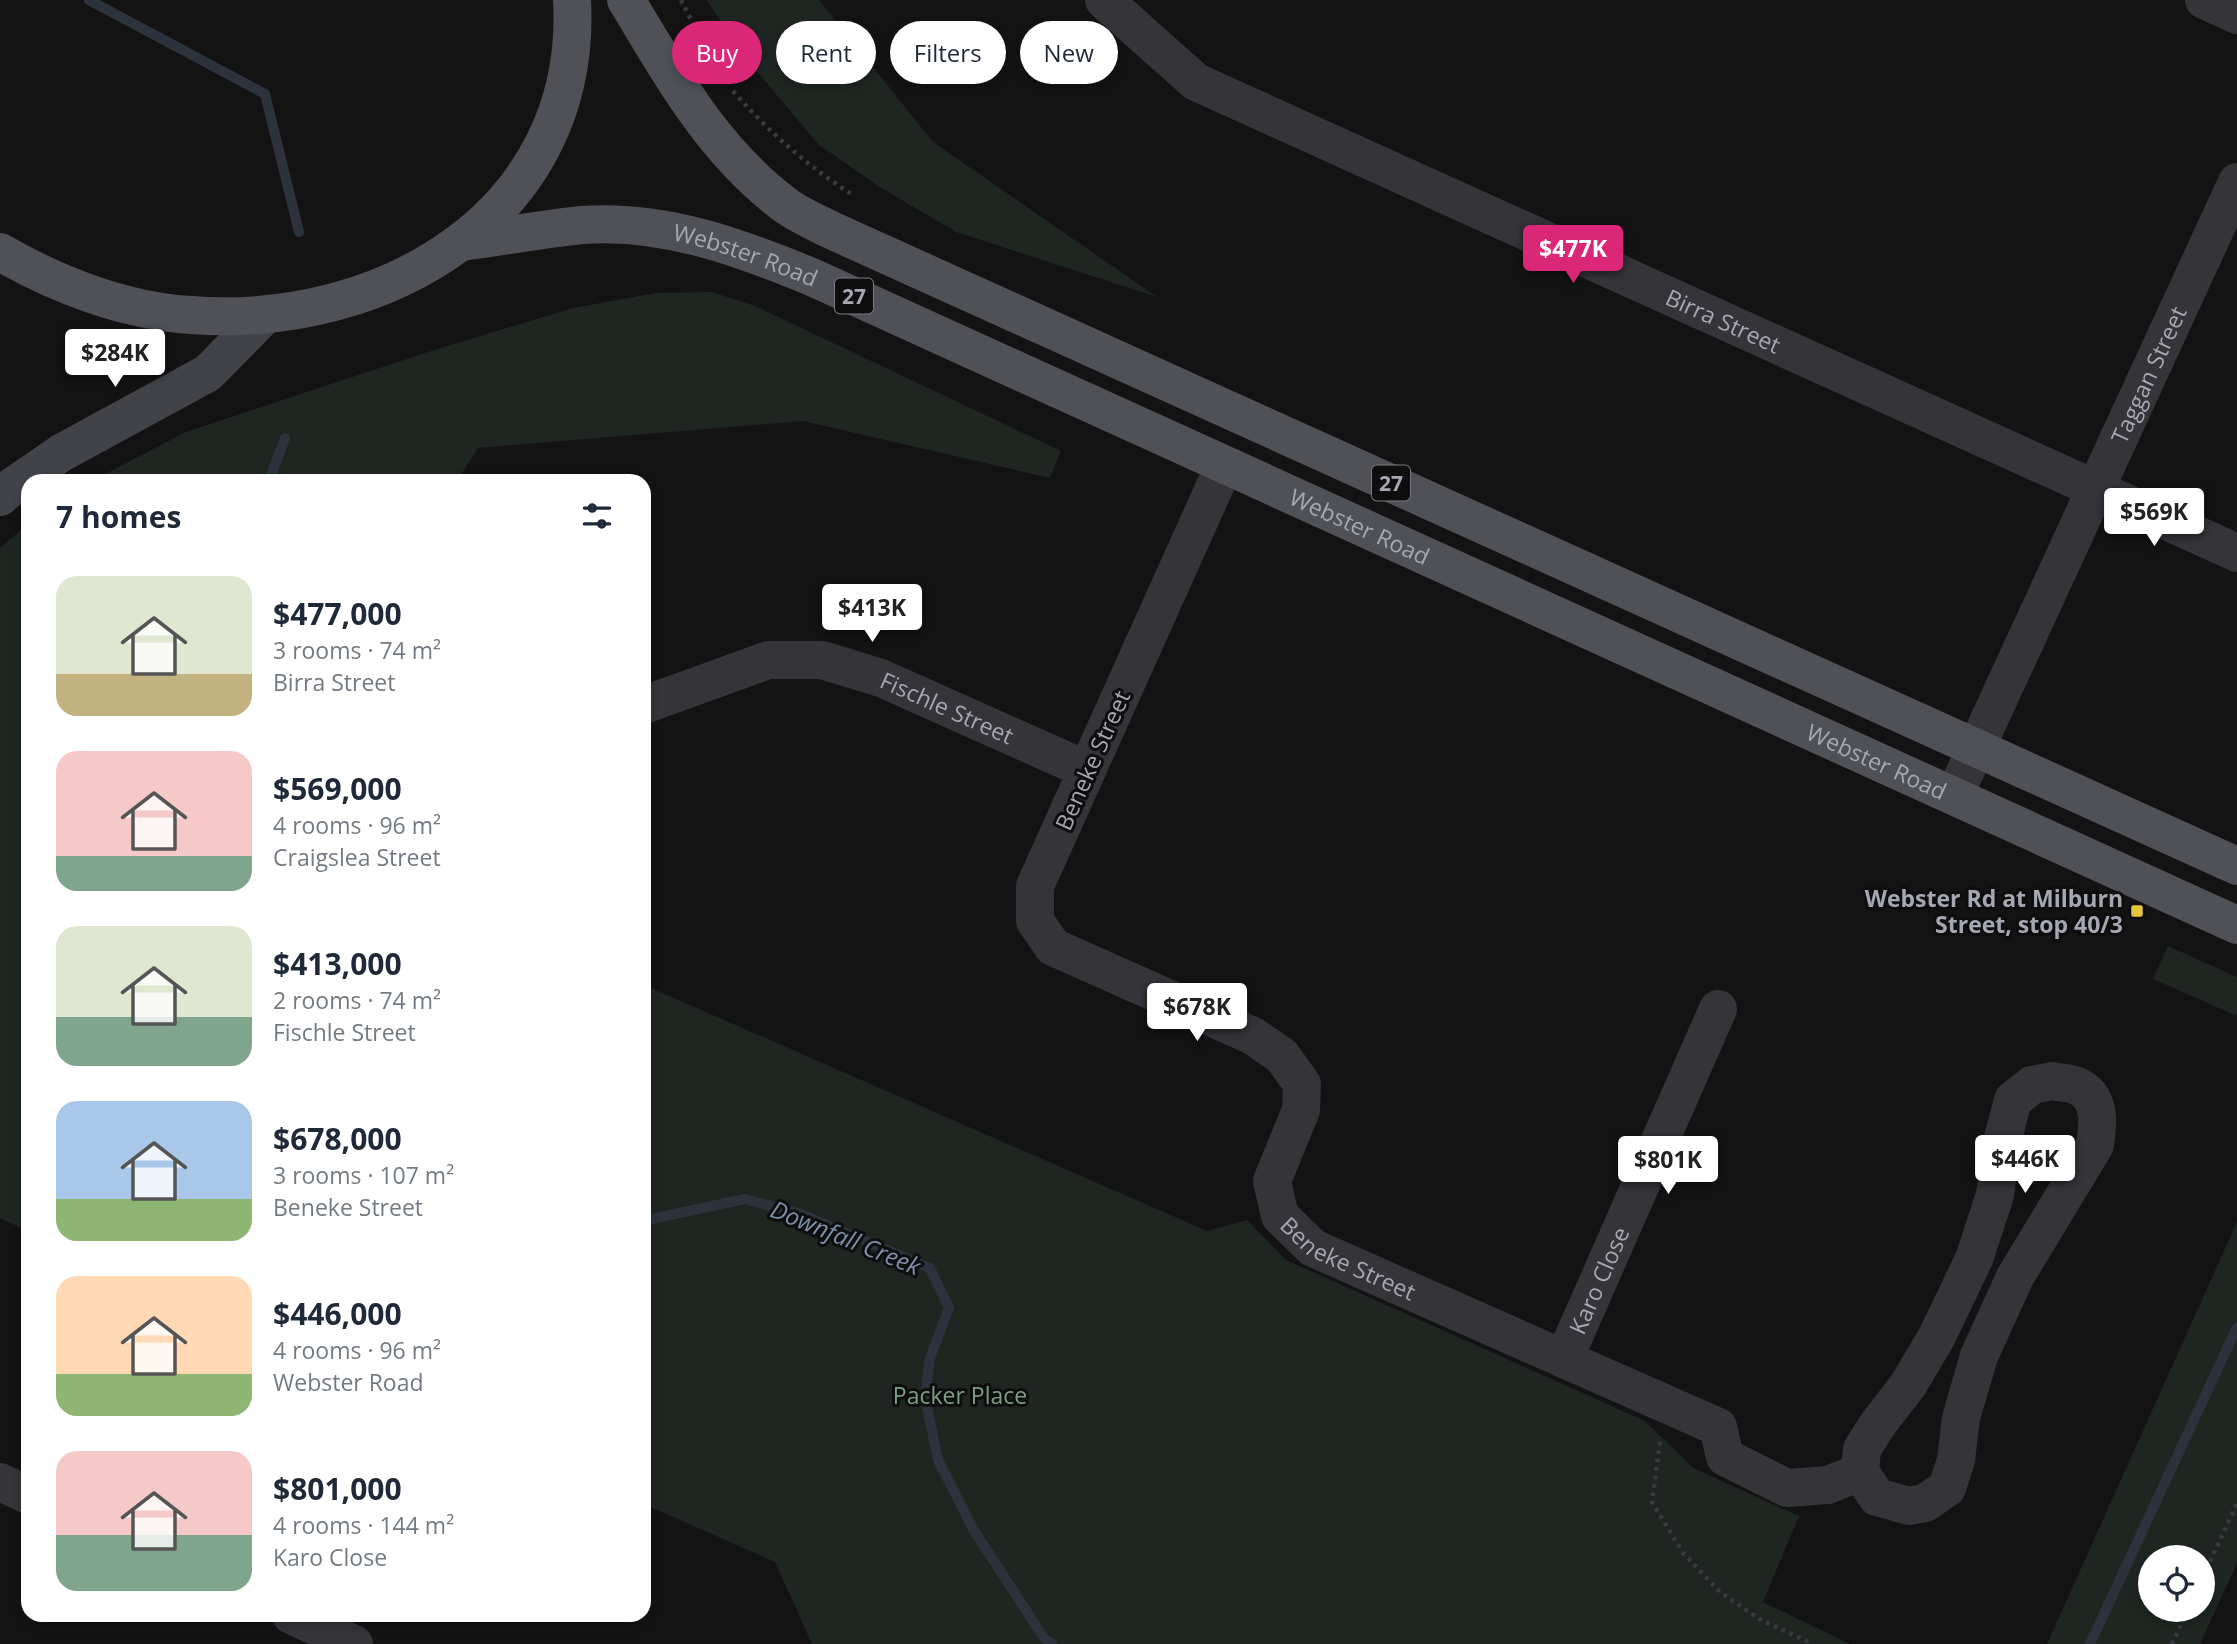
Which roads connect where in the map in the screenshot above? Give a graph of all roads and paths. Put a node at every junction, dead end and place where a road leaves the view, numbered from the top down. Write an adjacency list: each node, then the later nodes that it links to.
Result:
1 (572, 0): 7 (main road)
2 (625, 0): 17 (main road, 27)
3 (1104, 0): 13 (street, Birra Street)
4 (2204, 0): 5 (street)
5 (2237, 15)
6 (2237, 182): 13 (street, Taggan Street)
7 (461, 242): 9 (main road, 27); 10 (main road, Webster Road / 27)
8 (0, 252): 9 (main road, 27)
9 (265, 315): 11 (main road)
10 (1224, 466): 18 (street, Beneke Street); 19 (main road, Webster Road / 27)
11 (32, 474)
12 (21, 482): 14 (main road)
13 (2096, 489): 15 (street, Birra Street); 17 (street, Taggan Street)
14 (0, 497)
15 (2237, 553)
16 (651, 702): 18 (street, Fischle Street)
17 (1976, 748): 19 (street, Taggan Street); 20 (main road, 27)
18 (1087, 770): 23 (street, Beneke Street)
19 (1954, 796): 21 (main road, Webster Road / 27)
20 (2237, 866)
21 (2237, 925)
22 (1718, 1010): 23 (street, Karo Close)
23 (1564, 1359): 24 (street, Beneke Street)
24 (1666, 1403): 25 (street, Beneke Street); 33 (path)
25 (1860, 1472): 25 (street)
26 (0, 1482): 27 (street)
27 (21, 1491)
28 (2237, 1503): 29 (path)
29 (2215, 1551)
30 (306, 1622): 32 (street)
31 (2182, 1622): 34 (path)
32 (354, 1644)
33 (1813, 1644)
34 (2172, 1644)

